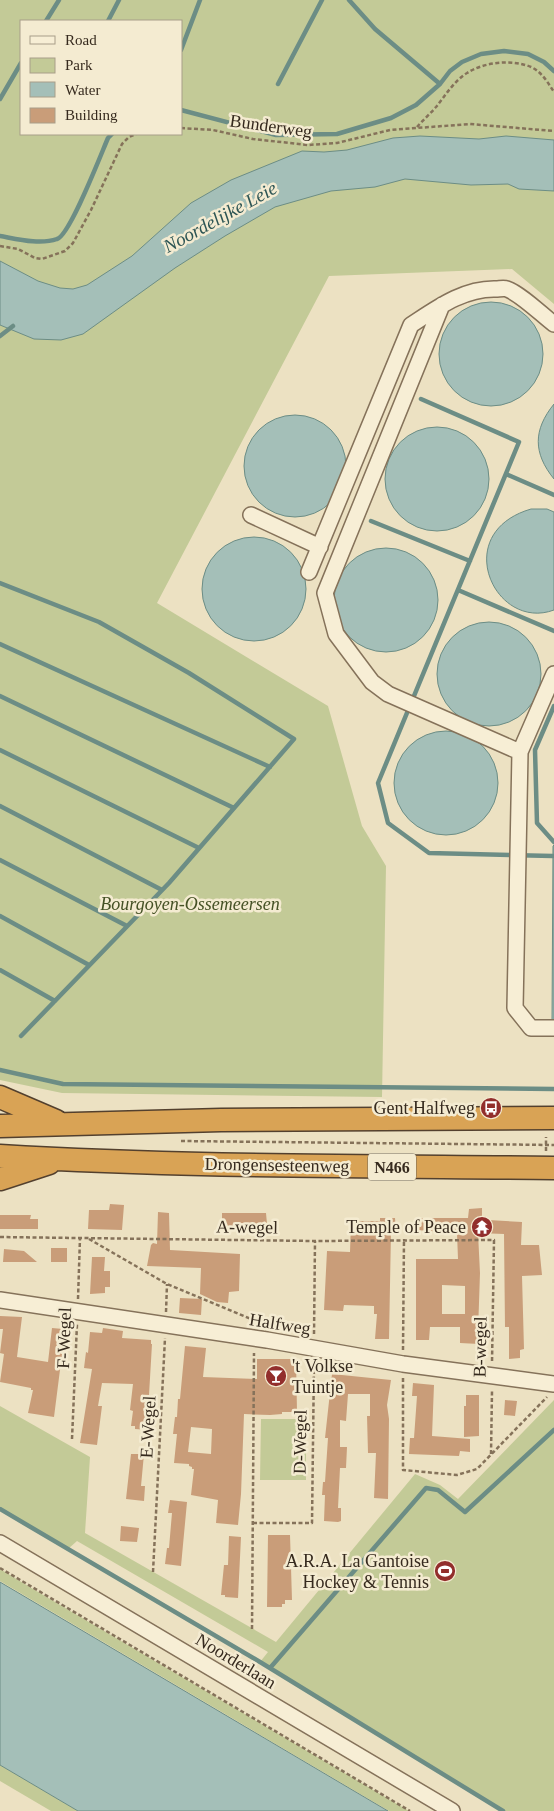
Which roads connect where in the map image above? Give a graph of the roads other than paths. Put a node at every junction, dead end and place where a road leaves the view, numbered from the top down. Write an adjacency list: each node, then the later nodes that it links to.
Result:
1 (442, 305): 2 (street); 4 (street); 7 (street)
2 (554, 324)
3 (251, 515): 4 (street)
4 (320, 546): 5 (street)
5 (309, 572)
6 (554, 674): 7 (street)
7 (520, 752): 8 (street)
8 (554, 1028)
9 (0, 1097): 11 (highway)
10 (550, 1118): 11 (highway)
11 (64, 1124): 12 (highway)
12 (0, 1126)
13 (0, 1156): 14 (highway, Drongensesteenweg / N466)
14 (59, 1160): 15 (highway, Drongensesteenweg / N466); 16 (highway)
15 (550, 1168)
16 (0, 1179)
17 (0, 1300): 18 (street, Halfweg)
18 (550, 1391)
19 (0, 1544): 20 (street, Noorderlaan)
20 (452, 1811)

